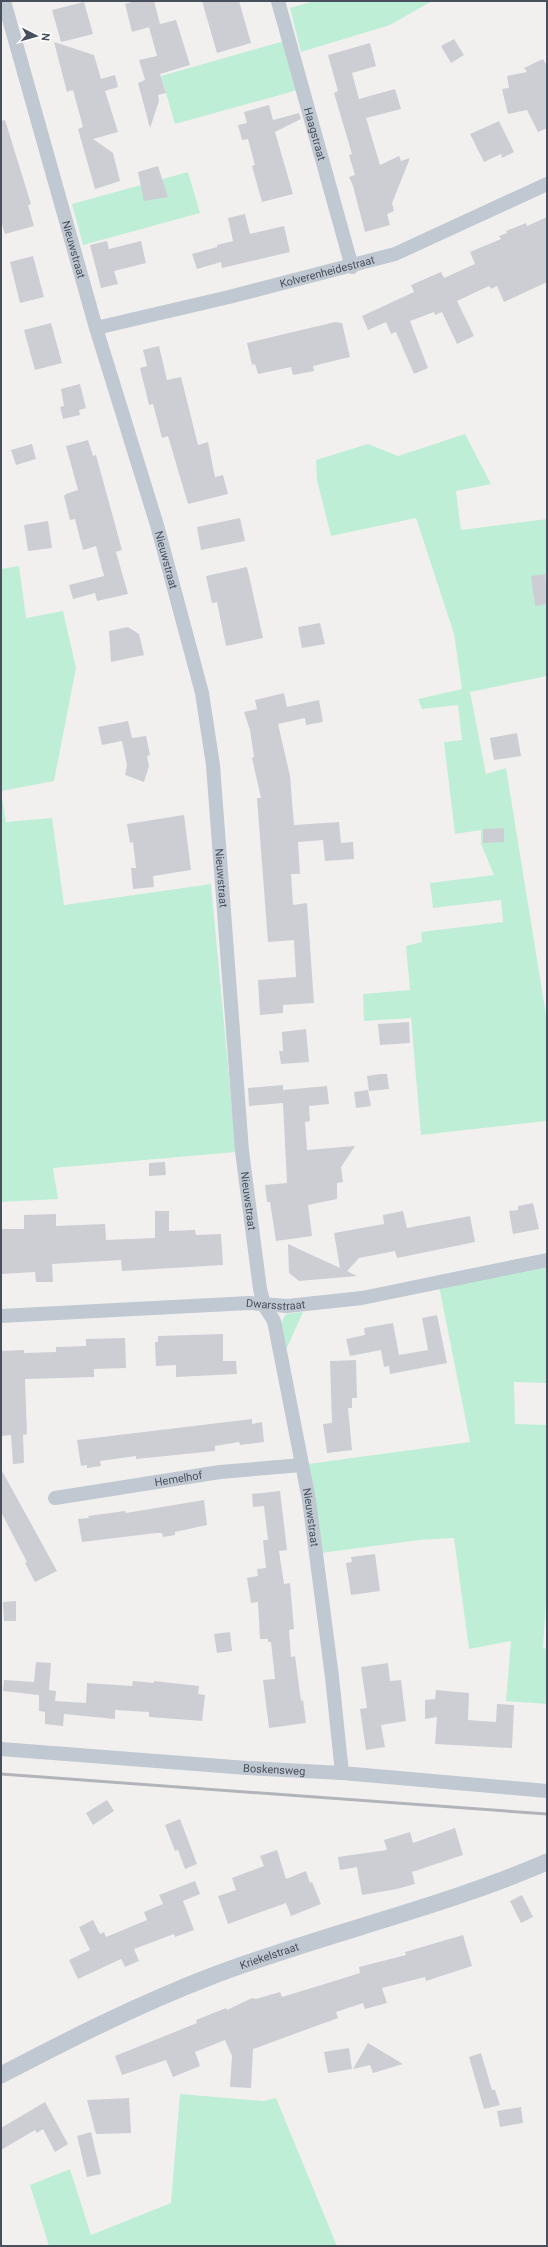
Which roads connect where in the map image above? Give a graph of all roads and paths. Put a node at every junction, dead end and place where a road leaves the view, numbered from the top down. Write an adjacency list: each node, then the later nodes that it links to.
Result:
1 (4, 1): 5 (street, Nieuwstraat)
2 (278, 1): 4 (street, Haagstraat)
3 (547, 184): 4 (street, Kolverenheidestraat)
4 (352, 267): 5 (street, Kolverenheidestraat)
5 (96, 328): 7 (street, Nieuwstraat)
6 (547, 1260): 7 (street, Dwarsstraat)
7 (264, 1305): 8 (street, Dwarsstraat); 9 (street, Nieuwstraat)
8 (1, 1316)
9 (302, 1465): 10 (street, Hemelhof); 12 (street, Nieuwstraat)
10 (55, 1498)
11 (1, 1749): 12 (street, Boskensweg)
12 (342, 1773): 13 (street, Boskensweg)
13 (547, 1792)
14 (547, 1862): 15 (street, Kriekelstraat)
15 (1, 2075)

